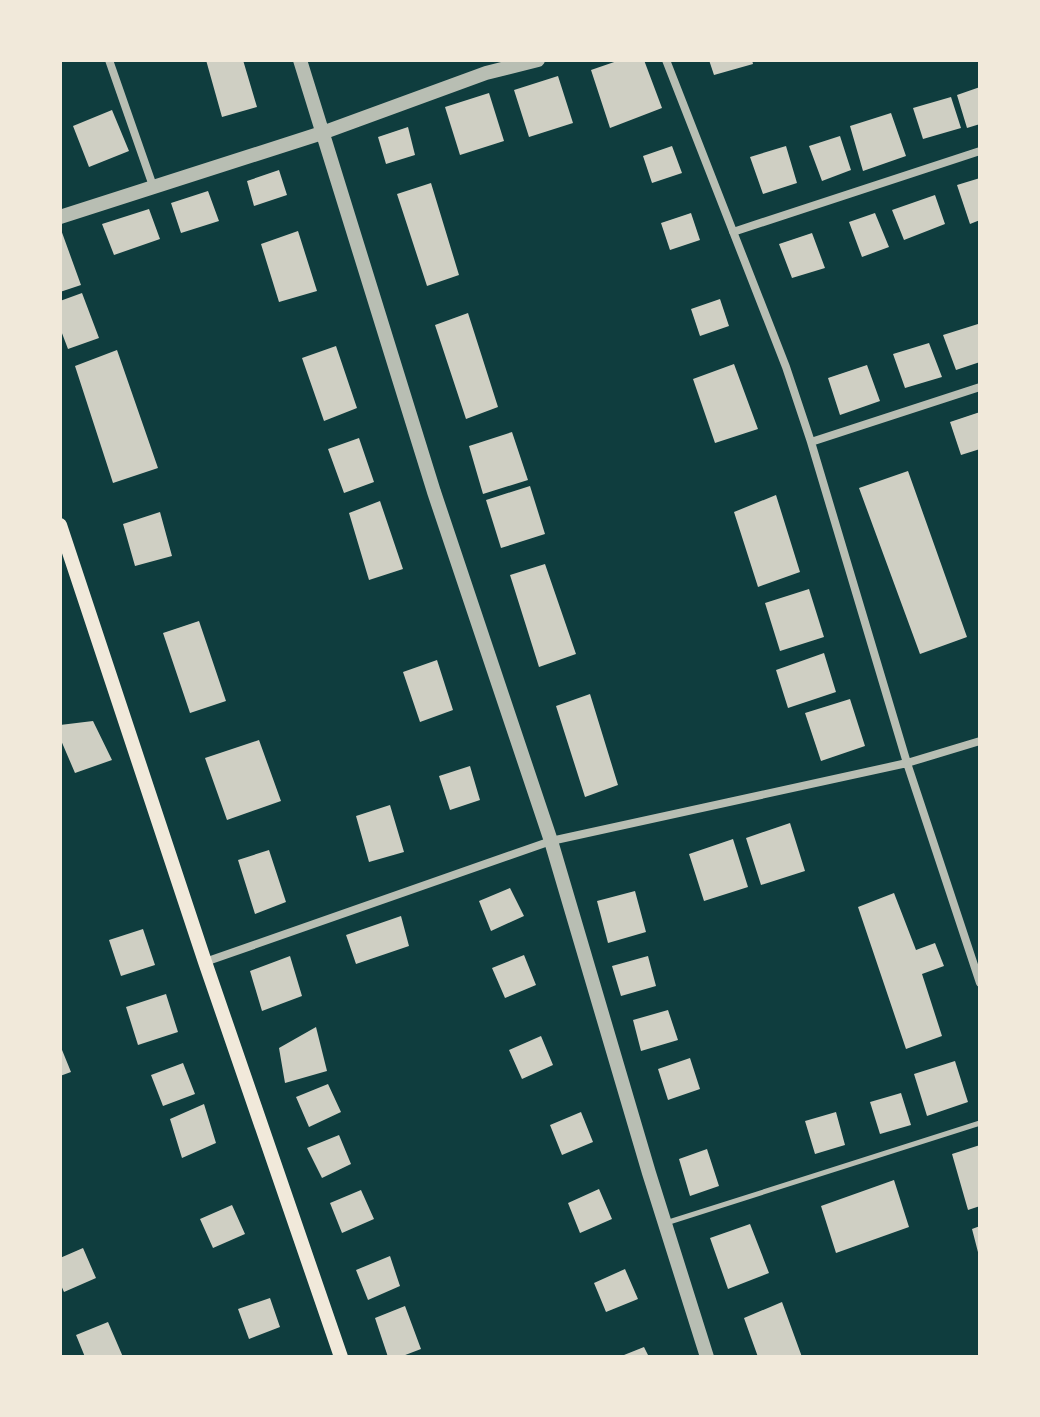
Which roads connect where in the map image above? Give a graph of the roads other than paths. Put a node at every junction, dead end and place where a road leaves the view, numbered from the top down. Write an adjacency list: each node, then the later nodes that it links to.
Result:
1 (109, 60): 7 (street)
2 (300, 60): 5 (street)
3 (538, 60): 5 (street)
4 (666, 60): 9 (street)
5 (322, 133): 7 (street); 15 (street)
6 (980, 151): 9 (street)
7 (153, 186): 8 (street)
8 (60, 217)
9 (733, 232): 11 (street)
10 (980, 387): 11 (street)
11 (811, 442): 14 (street)
12 (60, 525): 16 (main road)
13 (980, 741): 14 (street)
14 (907, 763): 15 (street); 17 (street)
15 (551, 841): 16 (street); 19 (street)
16 (205, 962): 20 (main road)
17 (980, 983)
18 (980, 1123): 19 (lane)
19 (665, 1224): 21 (street)
20 (341, 1357)
21 (707, 1357)

